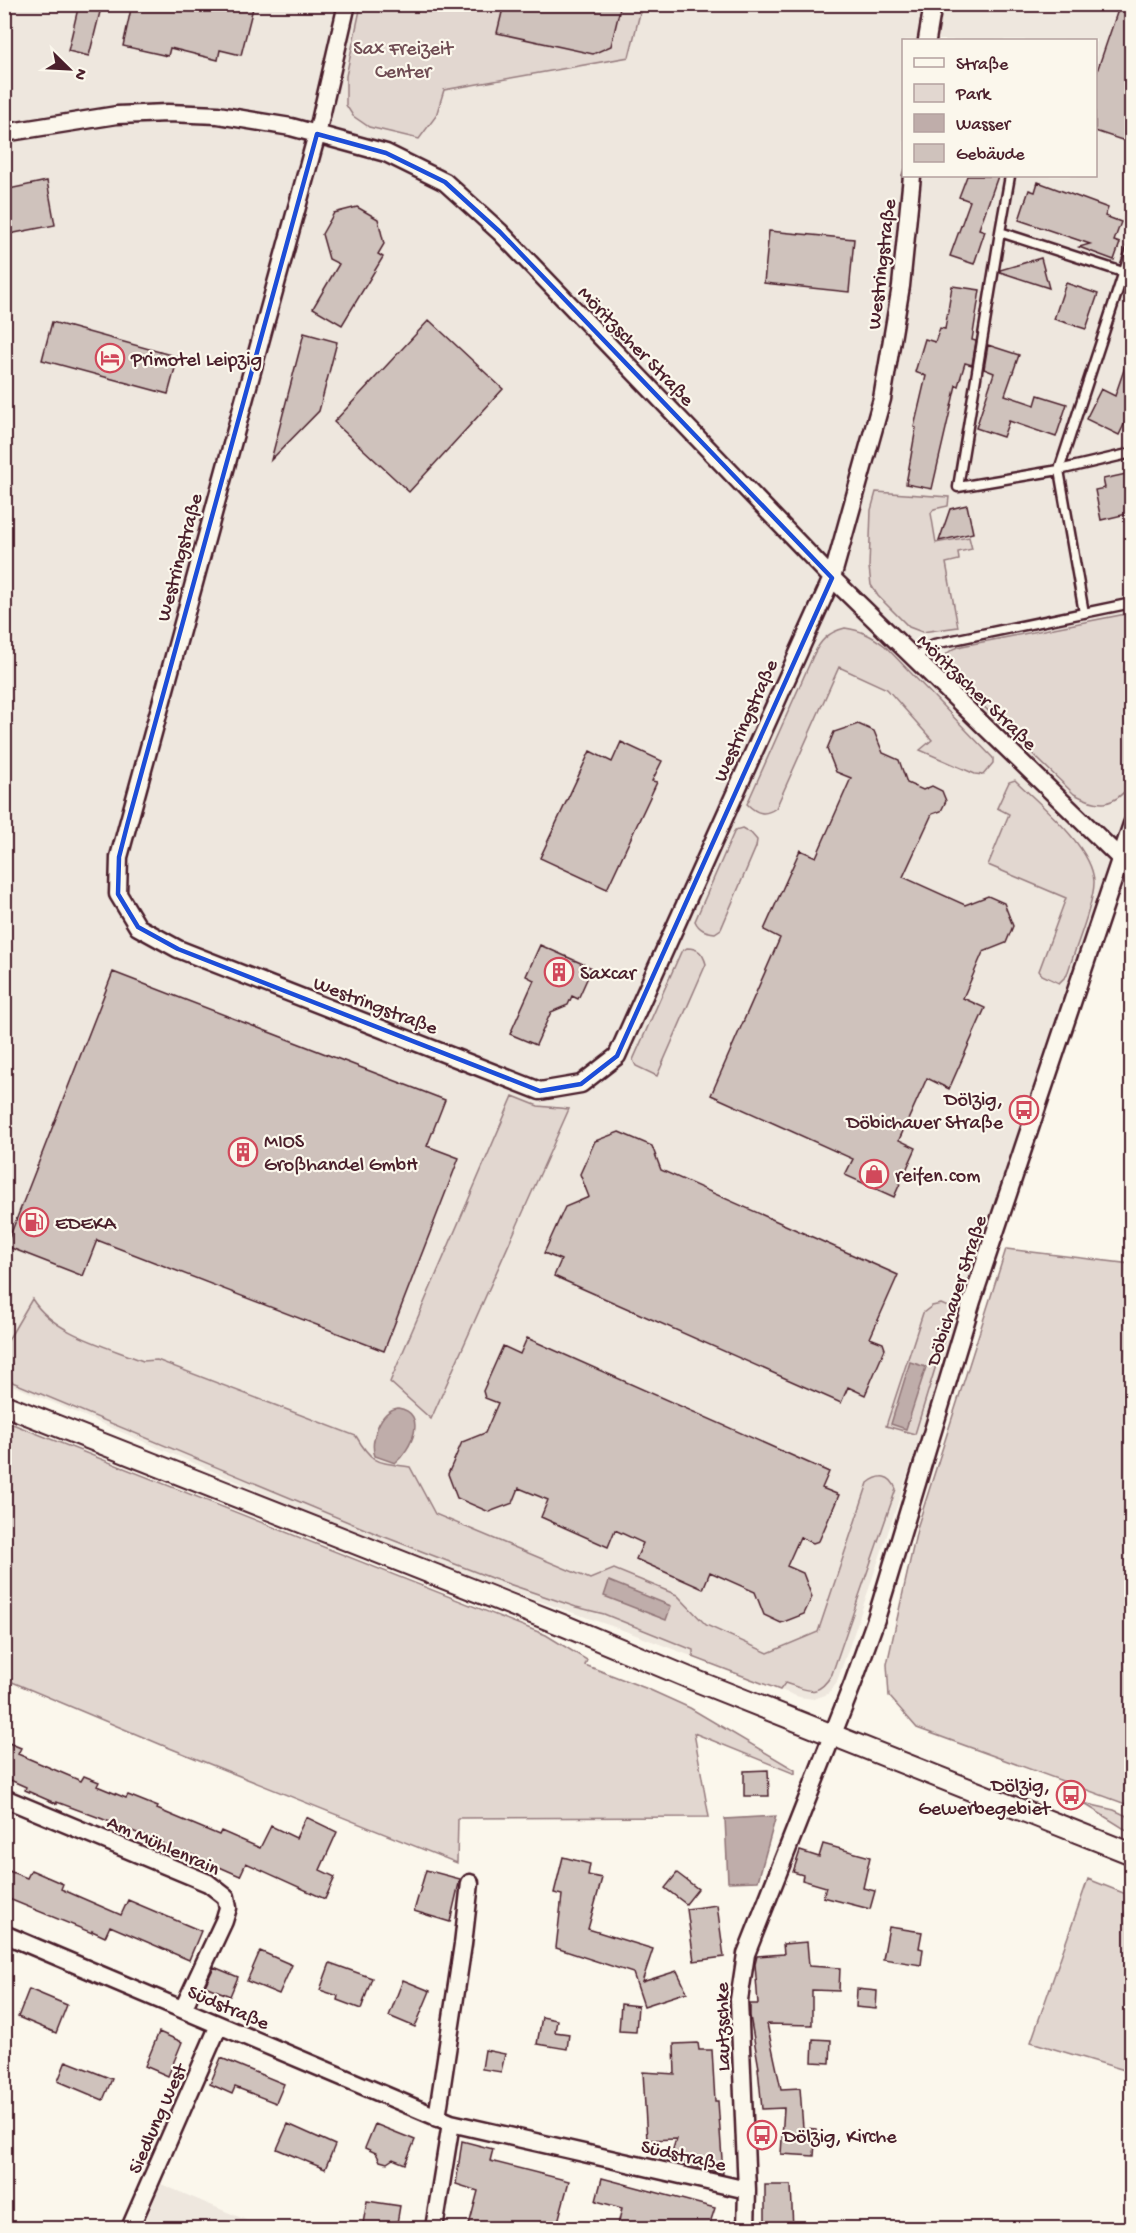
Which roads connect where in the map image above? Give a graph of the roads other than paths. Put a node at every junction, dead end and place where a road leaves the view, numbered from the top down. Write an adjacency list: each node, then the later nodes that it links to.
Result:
1 (347, 4): 5 (street, Westringstraße)
2 (933, 4): 3 (street)
3 (927, 39)
4 (4, 133): 5 (street, Möritzscher Straße)
5 (317, 134): 13 (street, Möritzscher Straße); 13 (street, Westringstraße)
6 (912, 177): 13 (street, Westringstraße)
7 (1010, 177): 8 (lane)
8 (1000, 232): 10 (lane); 12 (lane)
9 (1131, 247): 10 (lane)
10 (1127, 274): 12 (lane)
11 (1131, 453): 12 (lane)
12 (1059, 470): 15 (lane)
13 (832, 578): 16 (street, Möritzscher Straße)
14 (1131, 603): 15 (lane)
15 (1084, 613): 16 (lane)
16 (915, 658): 18 (street, Möritzscher Straße)
17 (1131, 824): 18 (street, Döbichauer Straße)
18 (1120, 858): 20 (street, Döbichauer Straße)
19 (4, 1405): 20 (street)
20 (833, 1735): 22 (street); 28 (street, Lautzschke)
21 (4, 1798): 25 (street, Am Mühlenrain)
22 (1131, 1854)
23 (470, 1883): 27 (street)
24 (4, 1934): 25 (street, Südstraße)
25 (183, 2009): 26 (street, Südstraße)
26 (219, 2025): 27 (street, Südstraße); 29 (street, Siedlung West)
27 (444, 2121): 28 (street, Südstraße); 30 (street)
28 (747, 2190): 31 (street, Lautzschke)
29 (130, 2229)
30 (434, 2229)
31 (746, 2229)

